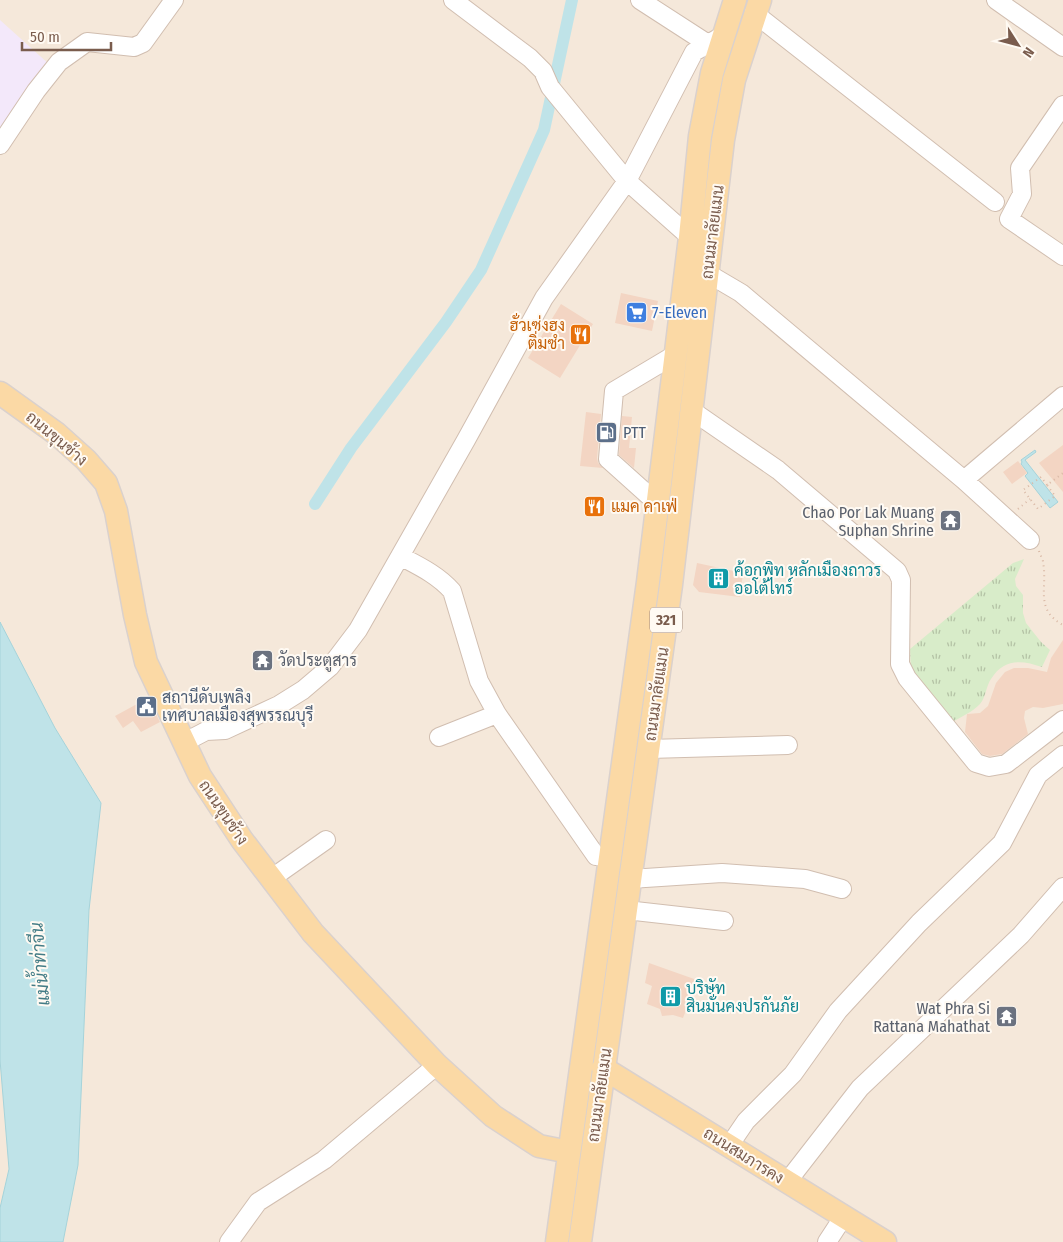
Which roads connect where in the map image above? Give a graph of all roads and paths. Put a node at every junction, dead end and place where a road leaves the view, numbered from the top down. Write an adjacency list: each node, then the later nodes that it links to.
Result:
1 (174, 0): 11 (street)
2 (453, 0): 6 (street)
3 (640, 0): 8 (street)
4 (735, 0): 8 (main road, ถนนมาลัยแมน / 321)
5 (996, 0): 9 (street)
6 (471, 6): 12 (street)
7 (757, 7): 13 (street); 16 (main road, ถนนมาลัยแมน / 321)
8 (715, 40): 12 (street); 14 (main road, ถนนมาลัยแมน / 321)
9 (1063, 47)
10 (1063, 105): 15 (street)
11 (0, 145)
12 (627, 180): 14 (street); 28 (street)
13 (995, 202)
14 (690, 237): 16 (main road, ถนนมาลัยแมน / 321)
15 (1063, 256)
16 (696, 271): 17 (main road, ถนนมาลัยแมน / 321); 20 (main road, ถนนมาลัยแมน / 321); 22 (street)
17 (676, 354): 25 (main road, ถนนมาลัยแมน / 321); 25 (street)
18 (0, 393): 35 (main road, ถนนขุนช้าง)
19 (1063, 396): 22 (street)
20 (691, 410): 30 (main road, ถนนมาลัยแมน / 321); 33 (street)
21 (1063, 473): 23 (path)
22 (964, 480): 27 (street)
23 (1047, 485): 24 (path); 24 (path)
24 (1030, 500): 26 (path)
25 (657, 503): 29 (main road, ถนนมาลัยแมน / 321)
26 (1018, 509)
27 (1034, 545): 31 (path)
28 (400, 556): 32 (street); 35 (street)
29 (648, 582): 30 (main road); 40 (main road, ถนนมาลัยแมน / 321)
30 (671, 585): 37 (main road, ถนนมาลัยแมน / 321)
31 (1063, 625)
32 (497, 714): 34 (street); 40 (street)
33 (1063, 720)
34 (440, 737)
35 (183, 743): 41 (main road, ถนนขุนช้าง)
36 (788, 745): 37 (street)
37 (649, 748): 42 (main road, ถนนมาลัยแมน / 321)
38 (1063, 755): 49 (street)
39 (326, 840): 41 (street)
40 (610, 857): 50 (main road, ถนนมาลัยแมน / 321)
41 (272, 878): 47 (main road, ถนนขุนช้าง)
42 (630, 880): 44 (street); 45 (main road, ถนนมาลัยแมน / 321)
43 (1063, 887): 51 (street)
44 (842, 888)
45 (626, 910): 46 (street); 48 (main road, ถนนมาลัยแมน / 321)
46 (724, 920)
47 (436, 1065): 50 (main road, ถนนขุนช้าง); 53 (street)
48 (603, 1068): 49 (main road, ถนนสมภารคง); 55 (main road, ถนนมาลัยแมน / 321)
49 (729, 1146): 51 (main road, ถนนสมภารคง)
50 (569, 1152): 54 (main road, ถนนมาลัยแมน / 321)
51 (788, 1182): 52 (main road, ถนนสมภารคง)
52 (844, 1216): 56 (street); 57 (main road, ถนนสมภารคง)
53 (229, 1242)
54 (557, 1242)
55 (580, 1242)
56 (827, 1242)
57 (885, 1242)

